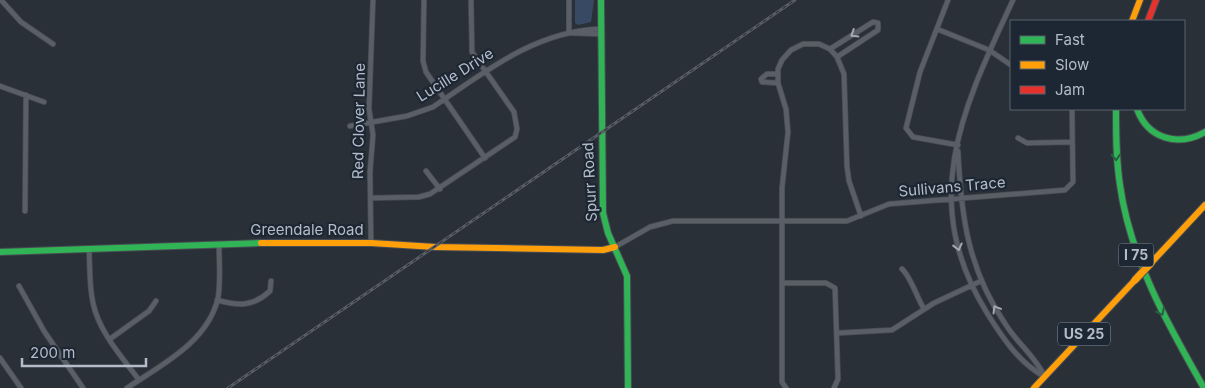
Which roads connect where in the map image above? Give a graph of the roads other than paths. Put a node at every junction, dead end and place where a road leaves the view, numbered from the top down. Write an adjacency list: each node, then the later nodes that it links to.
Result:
1 (0, 0): 16 (street)
2 (373, 0): 31 (street, Red Clover Lane)
3 (424, 0): 26 (street)
4 (471, 0): 21 (street)
5 (569, 0): 15 (street)
6 (601, 0): 14 (main road, Spurr Road)
7 (948, 0): 13 (street)
8 (1013, 0): 18 (street)
9 (1140, 0): 11 (main road)
10 (1156, 0): 12 (main road)
11 (1132, 20)
12 (1148, 20)
13 (938, 29): 18 (street); 36 (street)
14 (600, 32): 15 (street, Lucille Drive); 49 (main road, Spurr Road)
15 (569, 33): 21 (street, Lucille Drive)
16 (53, 44)
17 (830, 49): 19 (street); 19 (street, one-way to 17); 22 (street)
18 (990, 50): 20 (street); 36 (street)
19 (837, 57): 45 (street)
20 (1010, 63)
21 (486, 72): 26 (street, Lucille Drive); 37 (street)
22 (777, 74): 23 (street); 23 (street)
23 (778, 83): 46 (street)
24 (0, 86): 25 (street)
25 (26, 95): 27 (street); 44 (street)
26 (445, 99): 31 (street, Lucille Drive); 37 (street)
27 (44, 102)
28 (1072, 110): 35 (street, Sullivans Trace)
29 (1116, 110): 75 (main road, I 75, one-way to 75)
30 (1138, 110): 33 (main road)
31 (372, 122): 32 (street, Lucille Drive); 40 (street, Red Clover Lane)
32 (350, 126)
33 (1205, 132)
34 (1018, 138): 35 (street)
35 (1072, 142): 41 (street, Sullivans Trace)
36 (958, 144): 41 (street); 42 (street)
37 (485, 158): 39 (street)
38 (426, 171): 39 (street)
39 (440, 189): 40 (street)
40 (371, 198): 47 (street, Red Clover Lane)
41 (960, 198): 42 (street, Sullivans Trace); 54 (street)
42 (951, 199): 45 (street, Sullivans Trace); 57 (street, one-way to 57)
43 (1205, 205): 66 (main road, US 25, bridge)
44 (26, 211)
45 (861, 216): 46 (street, Sullivans Trace)
46 (782, 221): 49 (street, Sullivans Trace); 55 (street)
47 (371, 243): 48 (main road, Greendale Road); 49 (main road, Greendale Road)
48 (219, 244): 50 (main road, Greendale Road); 58 (street)
49 (615, 247): 71 (main road, Spurr Road)
50 (89, 248): 51 (main road, Greendale Road); 64 (street)
51 (0, 252)
52 (902, 269): 60 (street)
53 (271, 281): 58 (street)
54 (982, 282): 57 (street); 61 (street, one-way to 54)
55 (782, 283): 62 (street); 72 (street)
56 (19, 286): 69 (street)
57 (972, 286): 60 (street); 63 (street)
58 (218, 300): 67 (street)
59 (156, 301): 64 (street)
60 (924, 309): 62 (street)
61 (1008, 329): 63 (street); 66 (street)
62 (838, 333): 73 (street)
63 (1001, 334): 66 (street)
64 (110, 339): 67 (street)
65 (0, 358): 68 (street)
66 (1044, 377): 74 (main road, US 25)
67 (139, 380): 70 (street)
68 (20, 388)
69 (82, 388)
70 (128, 388)
71 (628, 388)
72 (786, 388)
73 (834, 388)
74 (1034, 388)
75 (1204, 388)

